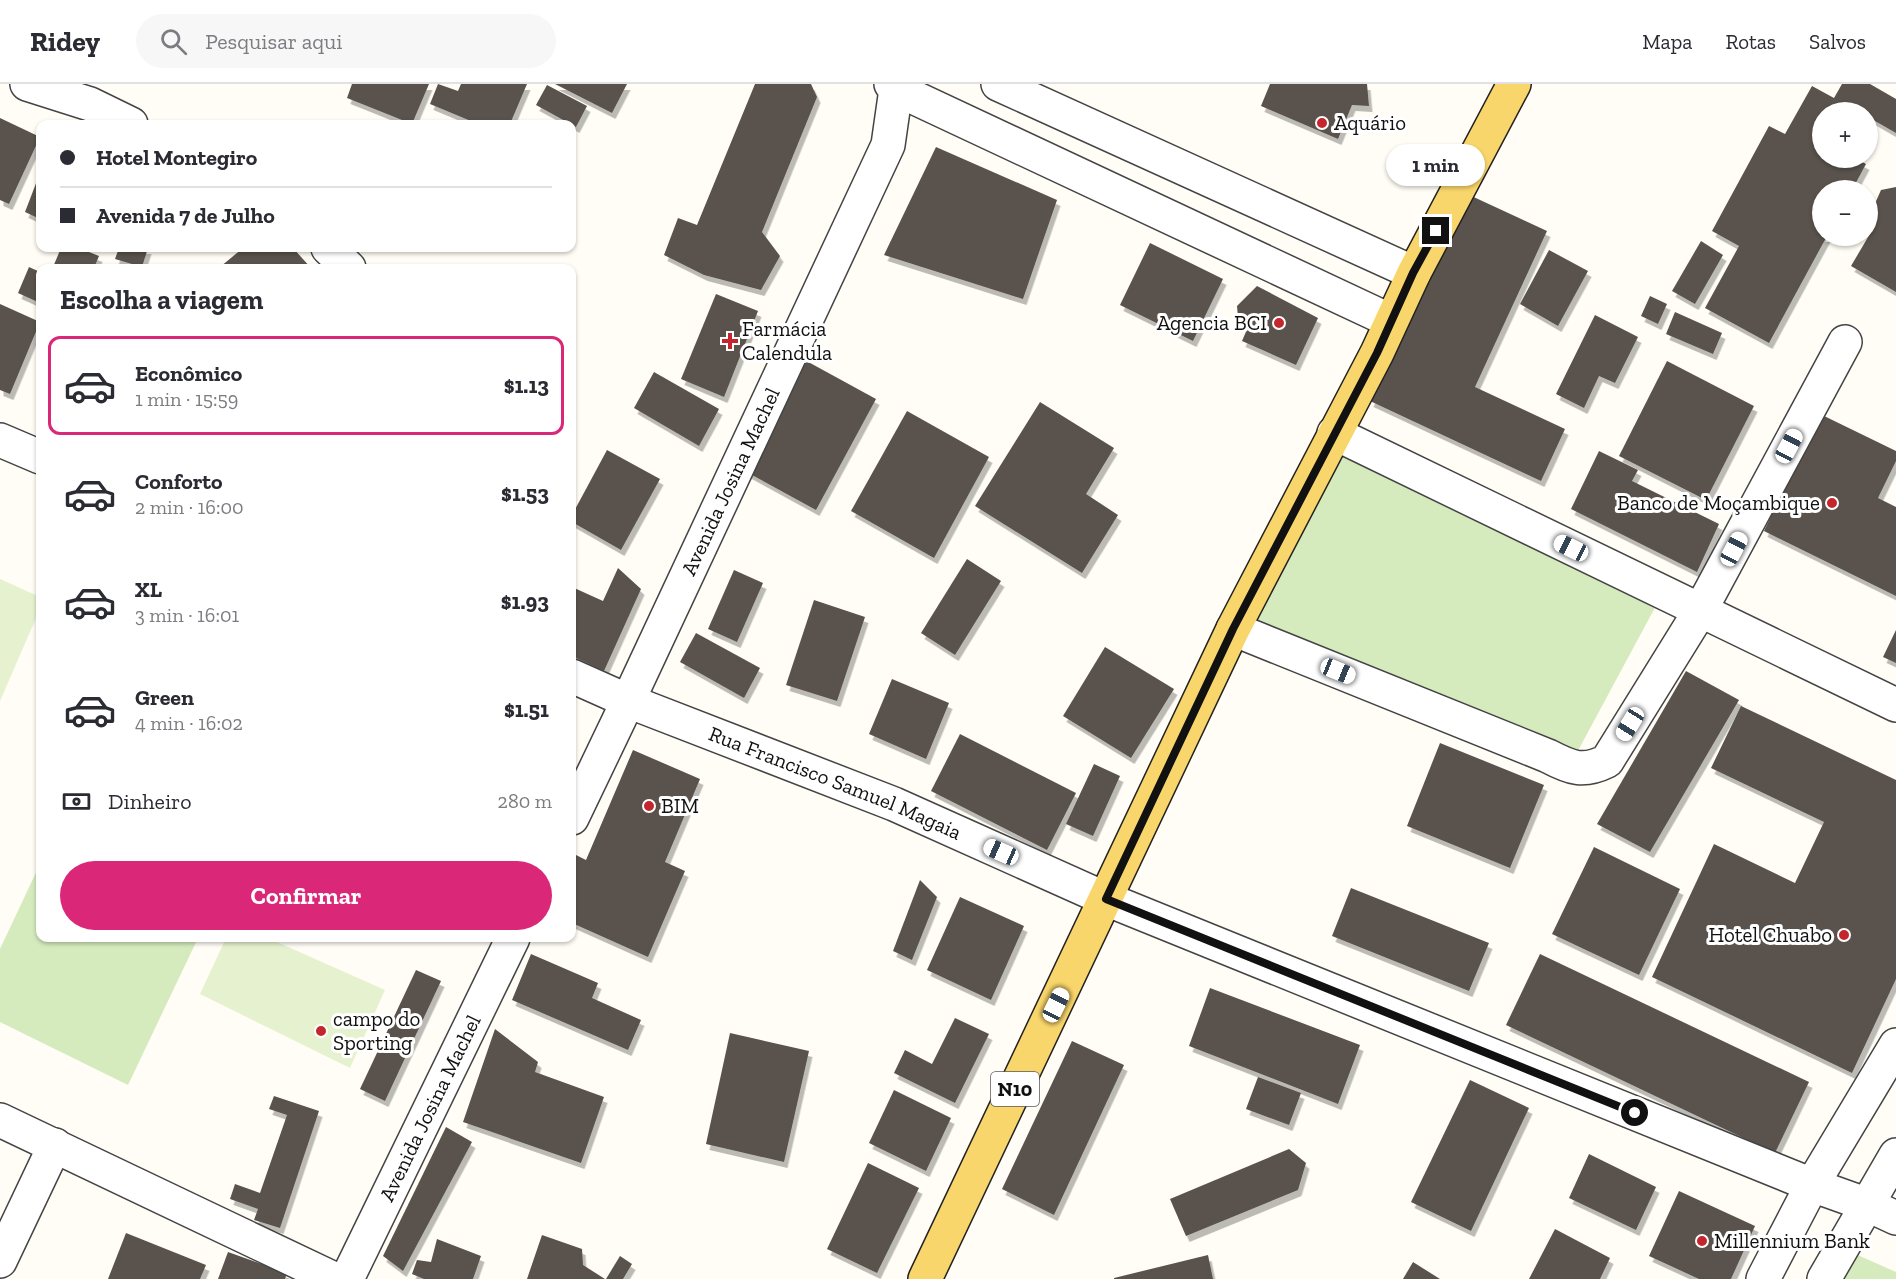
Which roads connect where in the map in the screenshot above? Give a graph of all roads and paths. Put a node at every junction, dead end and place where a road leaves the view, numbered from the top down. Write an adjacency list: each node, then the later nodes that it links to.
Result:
1 (27, 84): 6 (street)
2 (998, 84): 10 (street)
3 (1514, 84): 10 (main road, N10)
4 (895, 86): 5 (street); 7 (street, Avenida Josina Machel)
5 (939, 95): 7 (street, Avenida Josina Machel); 11 (street)
6 (123, 120)
7 (888, 145): 19 (street, Avenida Josina Machel)
8 (332, 252): 9 (street)
9 (346, 264)
10 (1413, 273): 11 (main road, N10)
11 (1391, 321): 13 (main road, N10)
12 (1845, 342): 16 (street)
13 (1334, 433): 16 (street); 17 (main road, N10)
14 (0, 440): 15 (street)
15 (36, 455)
16 (1700, 611): 17 (street); 20 (street)
17 (1233, 629): 22 (main road, N10)
18 (576, 678): 19 (street, Rua Francisco Samuel Magaia)
19 (628, 701): 21 (street, Avenida Josina Machel); 22 (street, Rua Francisco Samuel Magaia)
20 (1896, 705)
21 (576, 810)
22 (1106, 899): 28 (street, Rua Francisco Samuel Magaia); 33 (main road, N10)
23 (511, 942): 32 (street, Avenida Josina Machel)
24 (1896, 1045): 28 (street)
25 (0, 1120): 26 (street)
26 (55, 1145): 30 (street); 31 (street)
27 (1896, 1155): 29 (street)
28 (1812, 1185): 29 (street, Rua Francisco Samuel Magaia); 34 (street)
29 (1882, 1211): 35 (street)
30 (0, 1261)
31 (334, 1279)
32 (347, 1279)
33 (925, 1279)
34 (1763, 1279)
35 (1824, 1279)

